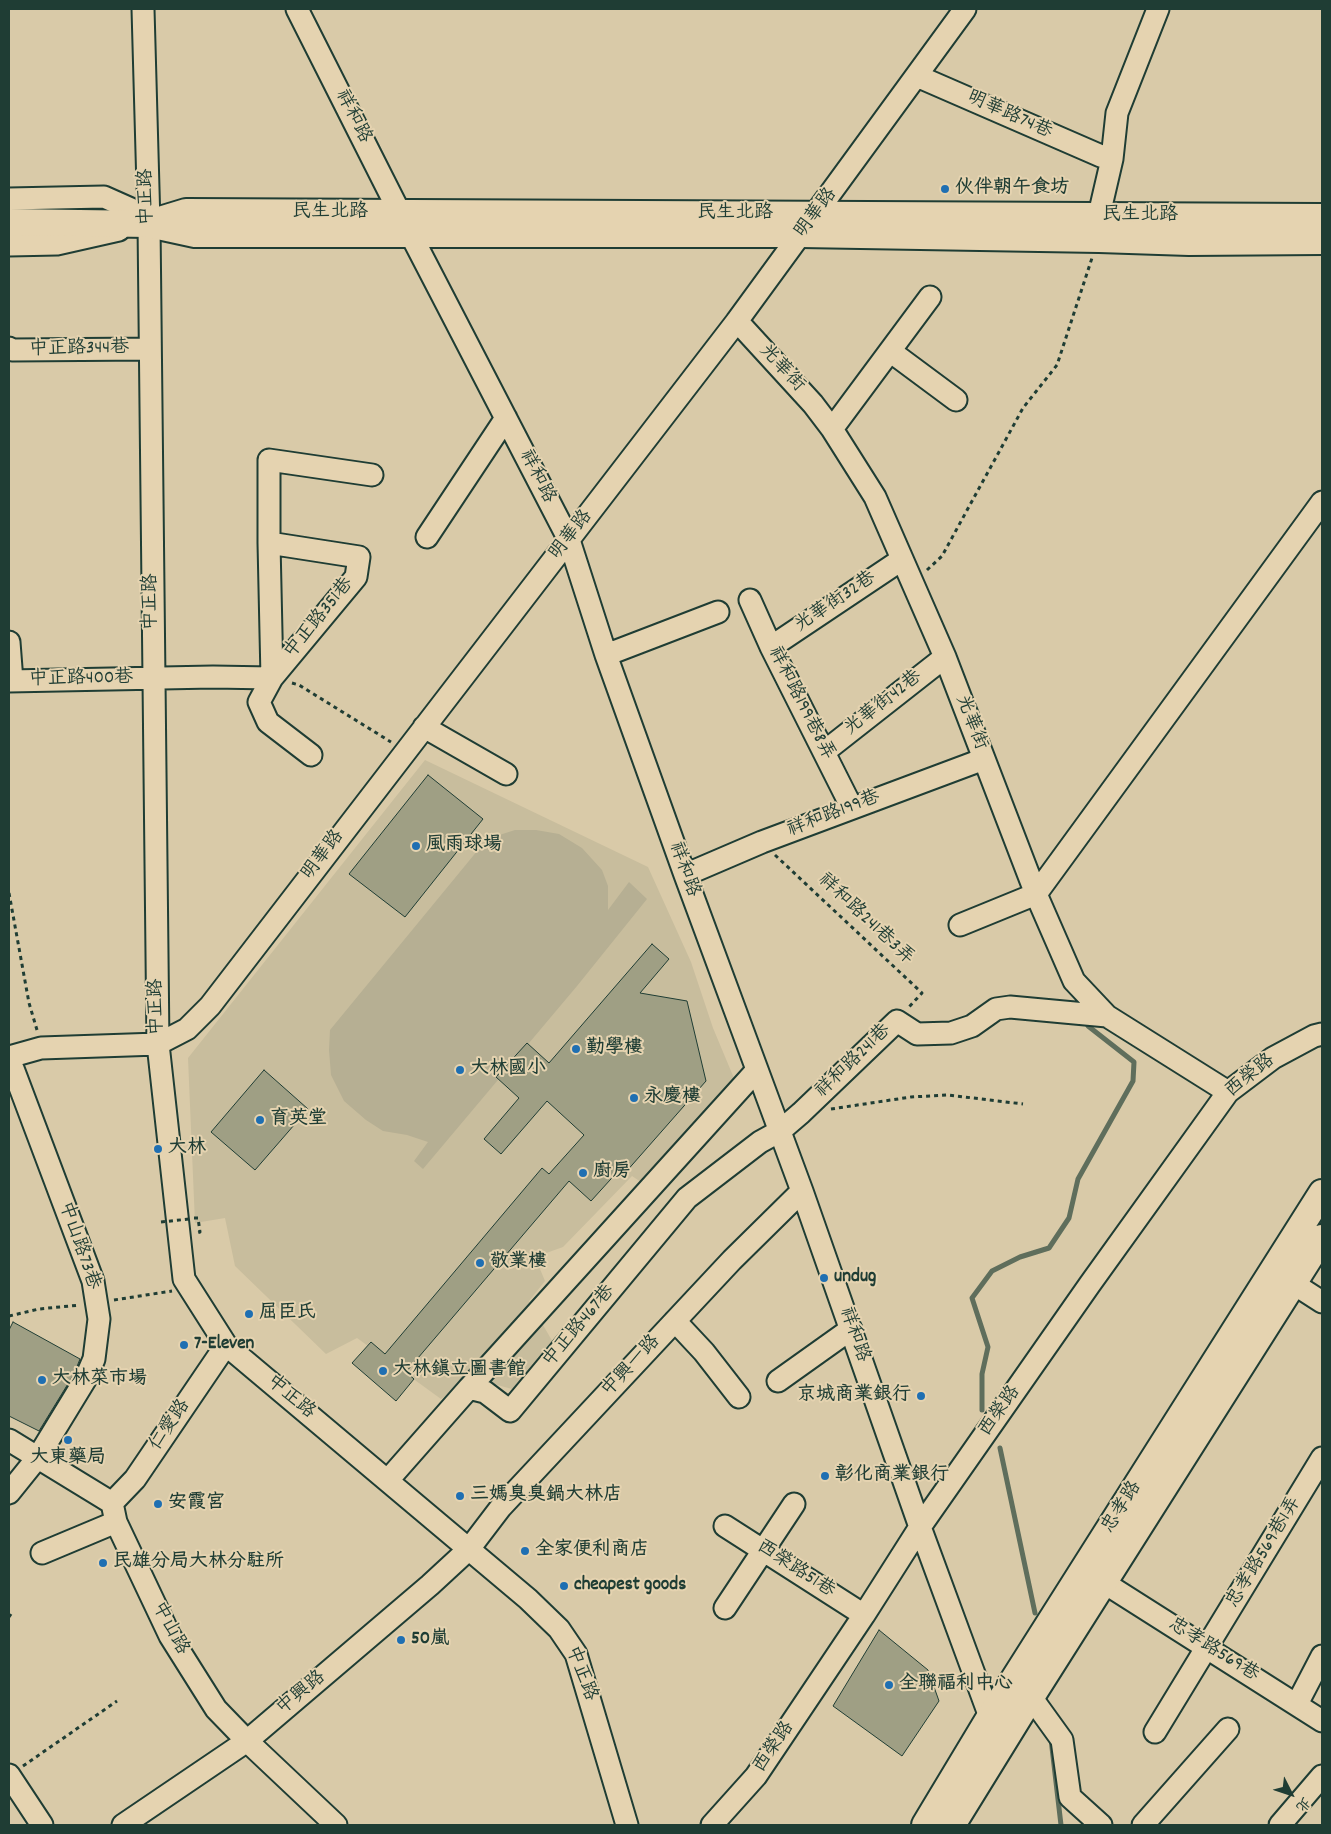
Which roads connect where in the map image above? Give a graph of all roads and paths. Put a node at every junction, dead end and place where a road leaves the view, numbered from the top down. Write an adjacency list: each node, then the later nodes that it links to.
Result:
1 (143, 9): 11 (street, 中正路)
2 (297, 9): 12 (street, 祥和路)
3 (966, 9): 5 (street, 明華路)
4 (1158, 9): 13 (street)
5 (917, 76): 6 (street, 明華路74巷); 8 (street, 明華路)
6 (1101, 156)
7 (9, 199): 11 (street)
8 (817, 214): 12 (main road, 民生北路); 13 (main road, 民生北路); 14 (street, 明華路)
9 (1322, 217): 13 (main road, 民生北路)
10 (9, 222): 11 (main road, 民生北路)
11 (149, 224): 12 (main road, 民生北路); 16 (street); 20 (street, 中正路)
12 (406, 224): 14 (main road, 民生北路); 23 (street, 祥和路)
13 (1099, 227): 14 (main road, 民生北路); 15 (main road, 民生北路); 31 (path)
14 (801, 234): 18 (street, 明華路)
15 (1322, 241)
16 (9, 244)
17 (930, 297): 21 (street)
18 (737, 321): 24 (street, 光華街); 28 (street, 明華路)
19 (9, 348): 20 (street, 中正路344巷)
20 (150, 349): 39 (street, 中正路)
21 (890, 351): 22 (street); 24 (street)
22 (956, 400)
23 (506, 418): 27 (street); 28 (street, 祥和路)
24 (832, 429): 30 (street, 光華街)
25 (372, 475): 29 (street)
26 (1322, 502): 51 (street)
27 (427, 537)
28 (569, 540): 36 (street, 祥和路); 41 (street, 明華路)
29 (269, 543): 38 (street); 38 (street, 中正路351巷)
30 (901, 560): 31 (street, 光華街); 35 (street, 光華街32巷)
31 (912, 584): 37 (street, 光華街)
32 (750, 600): 35 (street, 祥和路199巷8弄)
33 (718, 612): 36 (street)
34 (9, 642): 40 (street)
35 (771, 647): 43 (street, 祥和路199巷8弄)
36 (606, 655): 49 (street, 祥和路)
37 (945, 657): 43 (street, 光華街42巷); 45 (street, 光華街)
38 (272, 678): 39 (street, 中正路351巷); 42 (path); 44 (street, 中正路351巷)
39 (153, 679): 40 (street, 中正路400巷); 56 (street, 中正路)
40 (10, 681)
41 (424, 726): 42 (street, 明華路); 46 (street)
42 (405, 750): 56 (street, 明華路)
43 (824, 752): 47 (street, 祥和路199巷8弄)
44 (311, 756)
45 (984, 759): 47 (street, 祥和路199巷); 51 (street, 光華街)
46 (506, 774)
47 (852, 808): 48 (street, 祥和路199巷)
48 (762, 842): 49 (street, 祥和路199巷); 54 (path, 祥和路241巷3弄)
49 (685, 875): 59 (street, 祥和路)
50 (9, 894): 57 (path)
51 (1036, 894): 52 (street); 53 (street, 光華街)
52 (960, 925)
53 (1106, 1016): 54 (street, 祥和路241巷); 60 (street, 光華街)
54 (897, 1021): 62 (street, 祥和路241巷)
55 (1319, 1033): 60 (street, 西榮路)
56 (158, 1044): 57 (street); 75 (street, 中正路)
57 (41, 1048): 58 (street)
58 (9, 1058): 80 (street, 中山路73巷)
59 (757, 1070): 63 (street, 祥和路); 77 (street)
60 (1228, 1092): 87 (street, 西榮路)
61 (1023, 1104): 62 (path)
62 (801, 1113): 63 (street, 祥和路241巷)
63 (780, 1131): 64 (street, 祥和路); 77 (street, 中正路467巷)
64 (802, 1191): 73 (street, 中興一路); 74 (street, 祥和路)
65 (1322, 1192): 71 (main road, 忠孝路)
66 (198, 1218): 69 (path)
67 (189, 1219): 68 (path, bridge)
68 (161, 1222)
69 (200, 1232)
70 (1322, 1238): 71 (main road, 忠孝路)
71 (1283, 1277): 72 (street); 91 (main road, 忠孝路); 99 (main road, 忠孝路)
72 (1322, 1302)
73 (675, 1322): 78 (street); 88 (street, 中興一路)
74 (851, 1329): 76 (street); 87 (street, 祥和路)
75 (226, 1345): 82 (street, 中正路); 85 (street, 仁愛路)
76 (778, 1381)
77 (469, 1388): 82 (street)
78 (739, 1397)
79 (9, 1440): 80 (street)
80 (38, 1457): 83 (street, 中山路73巷); 85 (street)
81 (1322, 1458): 94 (street, 忠孝路569巷1弄)
82 (388, 1480): 88 (street, 中正路)
83 (9, 1493)
84 (794, 1504): 89 (street)
85 (114, 1512): 90 (street); 103 (street, 中山路)
86 (725, 1526): 89 (street, 西榮路51巷)
87 (920, 1527): 93 (street, 西榮路); 99 (street, 祥和路)
88 (469, 1549): 103 (street, 中興路); 109 (street, 中正路)
89 (764, 1550): 92 (street); 93 (street, 西榮路51巷)
90 (42, 1553)
91 (1103, 1582): 94 (street, 忠孝路569巷); 96 (main road, 忠孝路)
92 (724, 1608)
93 (864, 1615): 110 (street, 西榮路)
94 (1208, 1647): 98 (street, 忠孝路569巷); 102 (street, 忠孝路569巷1弄)
95 (1322, 1656): 98 (street)
96 (1031, 1697): 99 (street); 112 (main road, 忠孝路); 113 (street)
97 (117, 1701): 104 (path)
98 (1297, 1704): 100 (street, 忠孝路569巷)
99 (990, 1717): 111 (main road, 忠孝路)
100 (1322, 1721)
101 (1228, 1729): 114 (street)
102 (1154, 1732)
103 (247, 1741): 107 (street, 中興路); 108 (street, 中山路)
104 (9, 1776): 106 (street)
105 (1322, 1776): 115 (street)
106 (42, 1825)
107 (123, 1825)
108 (336, 1825)
109 (627, 1825)
110 (712, 1825)
111 (925, 1825)
112 (952, 1825)
113 (1101, 1825)
114 (1143, 1825)
115 (1280, 1825)

